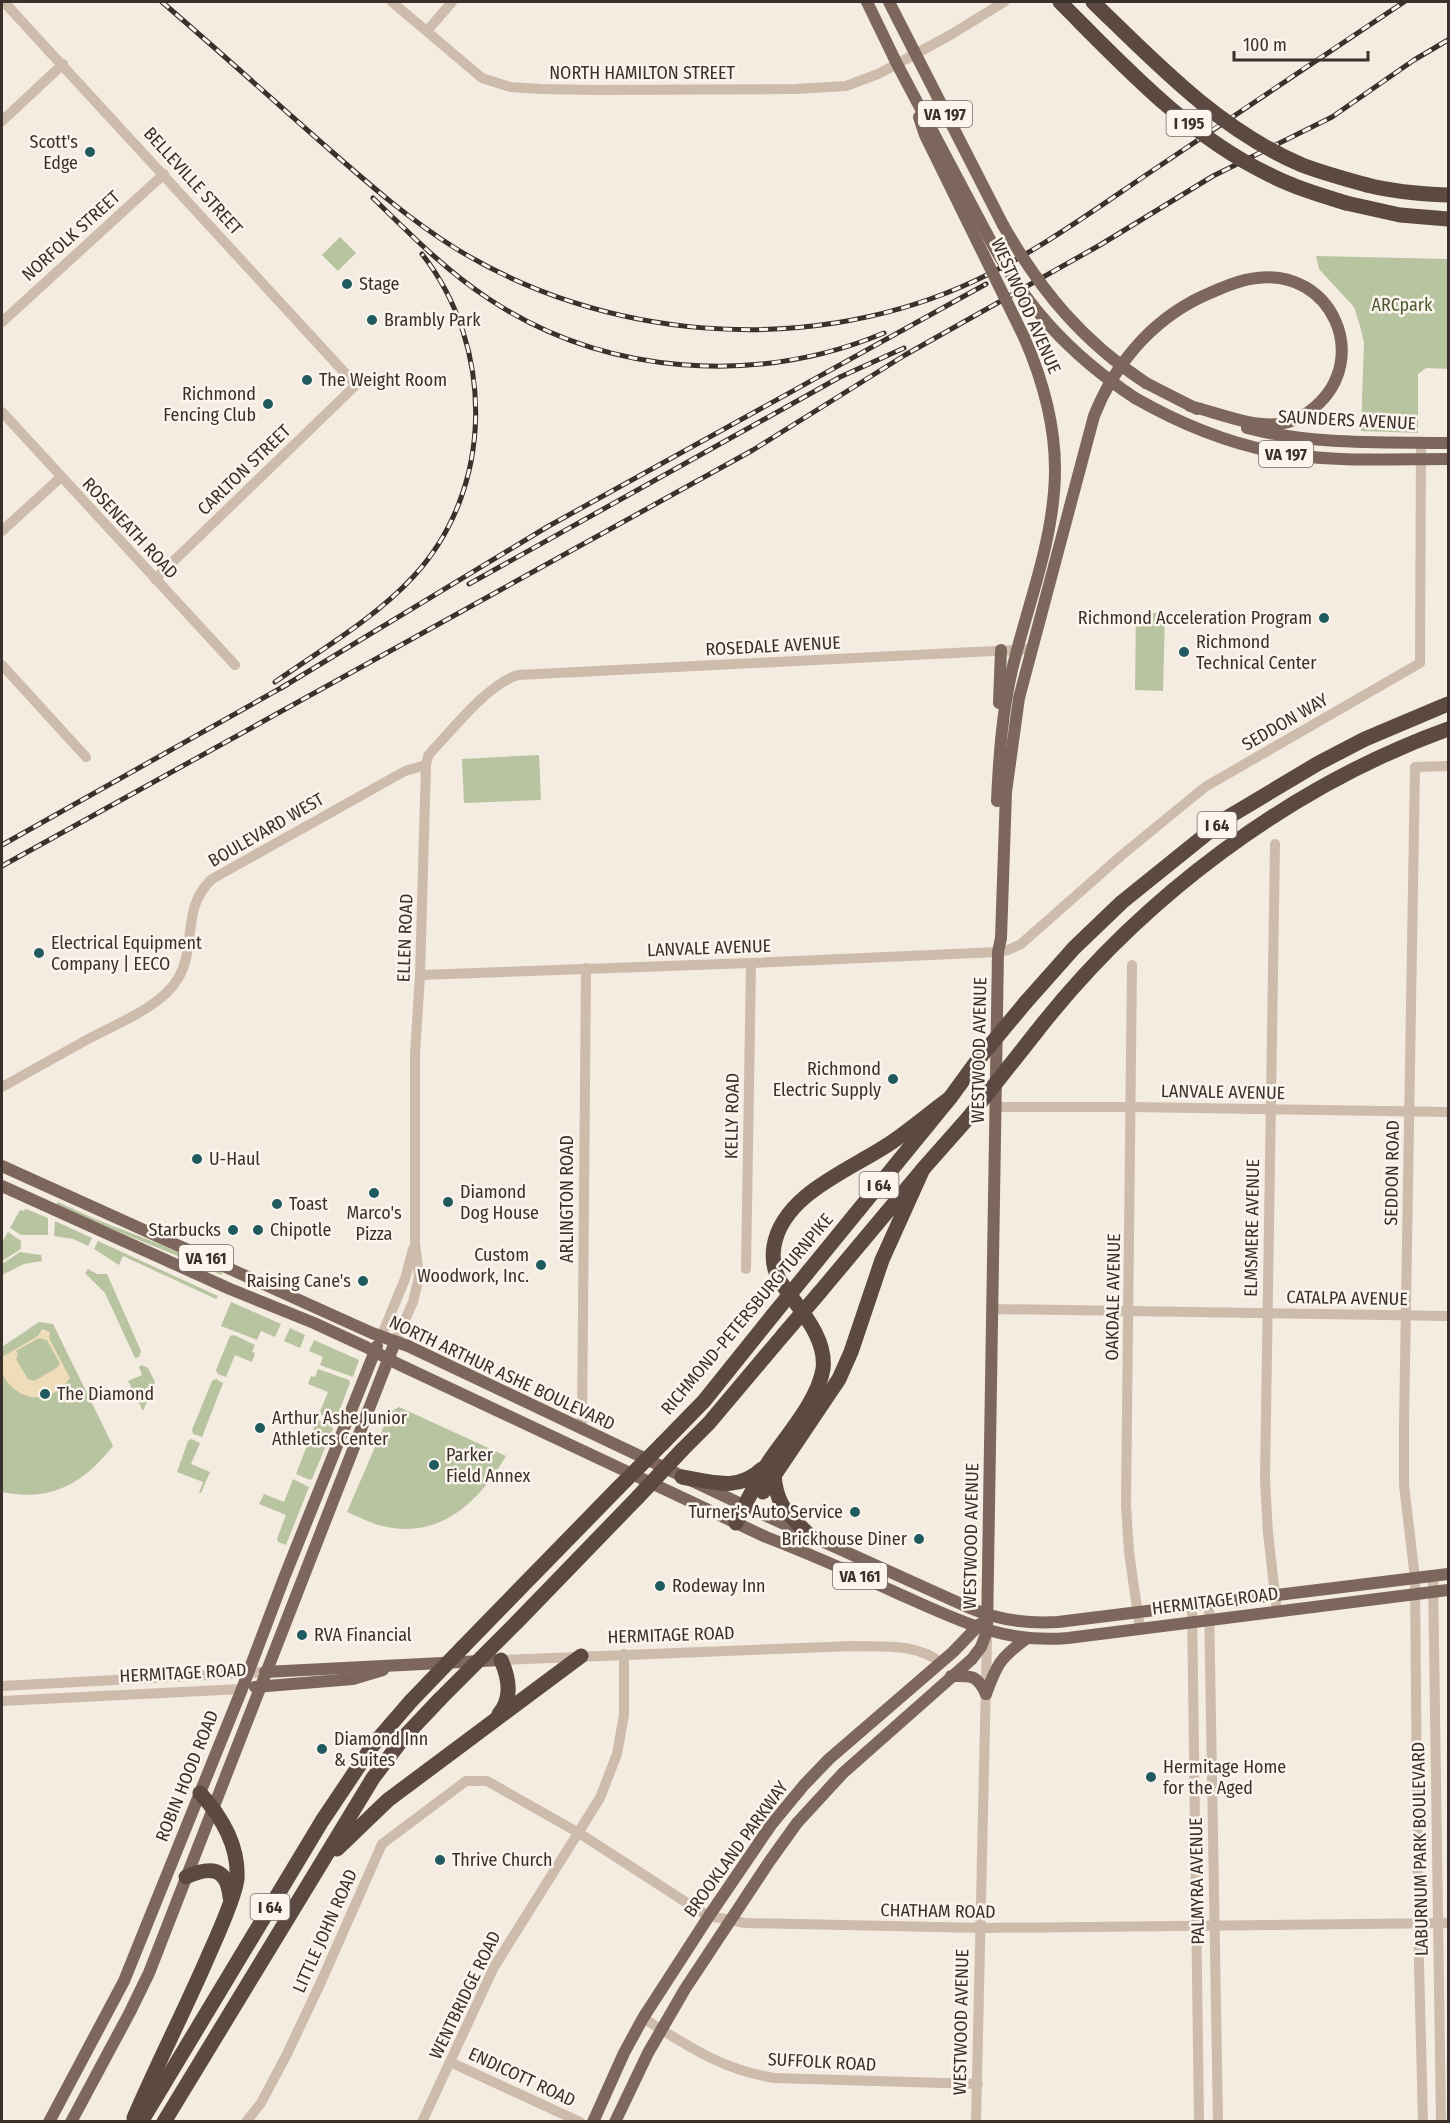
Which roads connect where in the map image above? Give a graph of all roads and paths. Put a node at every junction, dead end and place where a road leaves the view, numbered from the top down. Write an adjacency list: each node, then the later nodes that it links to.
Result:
1 (4, 2): 11 (street, BELLEVILLE STREET)
2 (392, 2): 9 (street, NORTH HAMILTON STREET)
3 (452, 2): 9 (street)
4 (867, 2): 12 (main road, WESTWOOD AVENUE / VA 197)
5 (889, 2): 10 (main road, WESTWOOD AVENUE / VA 197)
6 (1004, 2): 10 (street, NORTH HAMILTON STREET)
7 (1060, 2): 18 (highway, I 195, bridge)
8 (1093, 2): 16 (highway, I 195, bridge)
9 (427, 32): 12 (street, NORTH HAMILTON STREET)
10 (915, 55): 12 (street, NORTH HAMILTON STREET); 21 (main road, WESTWOOD AVENUE / VA 197, bridge)
11 (63, 64): 13 (street); 14 (street, BELLEVILLE STREET)
12 (897, 64): 19 (main road, WESTWOOD AVENUE / VA 197)
13 (2, 121)
14 (164, 174): 20 (street, NORFOLK STREET); 22 (street, BELLEVILLE STREET)
15 (1449, 184): 16 (highway)
16 (1367, 185): 17 (highway, I 195)
17 (1449, 195)
18 (1449, 219)
19 (982, 238): 27 (main road, VA 197, bridge); 34 (main road, WESTWOOD AVENUE, bridge)
20 (2, 322)
21 (1146, 382): 23 (main road, SAUNDERS AVENUE / VA 197)
22 (356, 385): 31 (street, CARLTON STREET)
23 (1190, 406): 25 (main road, SAUNDERS AVENUE / VA 197); 32 (main road, WESTWOOD AVENUE)
24 (2, 412): 29 (street, ROSENEATH ROAD)
25 (1421, 442): 26 (main road, SAUNDERS AVENUE / VA 197); 27 (street, SEDDON WAY)
26 (1449, 443)
27 (1421, 459): 28 (main road, VA 197); 44 (street, SEDDON WAY)
28 (1449, 459)
29 (62, 477): 30 (street); 31 (street, ROSENEATH ROAD)
30 (2, 531)
31 (156, 579): 36 (street, ROSENEATH ROAD)
32 (1031, 649): 34 (street, ROSEDALE AVENUE); 44 (main road, WESTWOOD AVENUE)
33 (1001, 650): 34 (street, ROSEDALE AVENUE); 39 (main road); 41 (street, ROSEDALE AVENUE)
34 (1017, 650): 39 (main road, WESTWOOD AVENUE)
35 (2, 665): 40 (street)
36 (235, 666)
37 (1449, 704): 50 (highway, RICHMOND-PETERSBURG TURNPIKE / I 64, bridge)
38 (1449, 729): 57 (highway, I 64, bridge)
39 (1000, 748): 44 (main road, WESTWOOD AVENUE)
40 (86, 757)
41 (426, 765): 48 (street, ELLEN ROAD); 49 (street, BOULEVARD WEST)
42 (1449, 766): 54 (street, SEDDON ROAD)
43 (1275, 844): 53 (street, ELMSMERE AVENUE)
44 (998, 952): 45 (street, LANVALE AVENUE); 51 (main road, WESTWOOD AVENUE)
45 (751, 963): 47 (street, LANVALE AVENUE); 60 (street, KELLY ROAD)
46 (1132, 965): 52 (street, OAKDALE AVENUE)
47 (586, 968): 48 (street, LANVALE AVENUE); 71 (street, ARLINGTON ROAD)
48 (420, 975): 59 (street, ELLEN ROAD)
49 (2, 1087)
50 (950, 1098): 73 (highway); 132 (highway, RICHMOND-PETERSBURG TURNPIKE / I 64, bridge)
51 (996, 1107): 52 (street, LANVALE AVENUE); 61 (main road, WESTWOOD AVENUE)
52 (1132, 1107): 53 (street, LANVALE AVENUE); 62 (street, OAKDALE AVENUE)
53 (1270, 1109): 54 (street, LANVALE AVENUE); 63 (street, ELMSMERE AVENUE)
54 (1410, 1112): 55 (street, LANVALE AVENUE); 64 (street, SEDDON ROAD)
55 (1449, 1112)
56 (2, 1166): 66 (main road, NORTH ARTHUR ASHE BOULEVARD / VA 161)
57 (923, 1168): 73 (highway); 114 (highway, I 64, bridge)
58 (2, 1186): 68 (main road, NORTH ARTHUR ASHE BOULEVARD / VA 161)
59 (415, 1242): 66 (street, ELLEN ROAD); 67 (street, ELLEN ROAD)
60 (746, 1269)
61 (993, 1309): 62 (street, CATALPA AVENUE); 90 (main road, WESTWOOD AVENUE)
62 (1130, 1311): 63 (street, CATALPA AVENUE); 89 (street, OAKDALE AVENUE)
63 (1268, 1313): 64 (street, CATALPA AVENUE); 85 (street, ELMSMERE AVENUE)
64 (1406, 1315): 65 (street, CATALPA AVENUE); 81 (street, SEDDON ROAD)
65 (1449, 1316)
66 (381, 1337): 67 (main road, NORTH ARTHUR ASHE BOULEVARD / VA 161); 68 (main road, ROBIN HOOD ROAD)
67 (395, 1342): 69 (main road, ROBIN HOOD ROAD); 71 (main road, NORTH ARTHUR ASHE BOULEVARD / VA 161)
68 (375, 1351): 69 (main road, NORTH ARTHUR ASHE BOULEVARD / VA 161); 72 (main road, ROBIN HOOD ROAD)
69 (388, 1359): 70 (main road, NORTH ARTHUR ASHE BOULEVARD / VA 161); 76 (main road, ROBIN HOOD ROAD)
70 (487, 1405): 71 (main road); 77 (main road, NORTH ARTHUR ASHE BOULEVARD / VA 161)
71 (582, 1430): 74 (main road, NORTH ARTHUR ASHE BOULEVARD / VA 161)
72 (333, 1455): 76 (main road); 102 (main road, ROBIN HOOD ROAD)
73 (771, 1469): 74 (highway); 75 (highway); 78 (highway)
74 (682, 1476): 75 (main road, NORTH ARTHUR ASHE BOULEVARD / VA 161)
75 (749, 1508): 77 (highway); 78 (main road, NORTH ARTHUR ASHE BOULEVARD / VA 161)
76 (329, 1513): 101 (main road, ROBIN HOOD ROAD)
77 (739, 1524): 94 (main road, NORTH ARTHUR ASHE BOULEVARD / VA 161)
78 (811, 1537): 90 (main road, NORTH ARTHUR ASHE BOULEVARD / VA 161)
79 (1449, 1574): 80 (main road, HERMITAGE ROAD / VA 161)
80 (1433, 1576): 81 (main road, HERMITAGE ROAD / VA 161); 83 (street, LABURNUM PARK BOULEVARD)
81 (1415, 1578): 84 (street, LABURNUM PARK BOULEVARD); 85 (main road, HERMITAGE ROAD / VA 161)
82 (1449, 1590): 83 (main road, HERMITAGE ROAD / VA 161)
83 (1433, 1592): 84 (main road, HERMITAGE ROAD / VA 161); 121 (street, LABURNUM PARK BOULEVARD)
84 (1415, 1594): 88 (main road, HERMITAGE ROAD / VA 161); 120 (street, LABURNUM PARK BOULEVARD)
85 (1276, 1596): 86 (main road, HERMITAGE ROAD / VA 161); 88 (street, ELMSMERE AVENUE)
86 (1209, 1604): 87 (main road, HERMITAGE ROAD / VA 161); 91 (street, PALMYRA AVENUE)
87 (1192, 1606): 89 (main road, HERMITAGE ROAD / VA 161); 92 (street, PALMYRA AVENUE)
88 (1278, 1612): 91 (main road, HERMITAGE ROAD / VA 161)
89 (1138, 1613): 90 (main road, HERMITAGE ROAD / VA 161); 93 (street, OAKDALE AVENUE)
90 (988, 1615): 94 (main road, BROOKLAND PARKWAY)
91 (1209, 1620): 92 (main road, HERMITAGE ROAD / VA 161); 123 (street, PALMYRA AVENUE)
92 (1192, 1623): 93 (main road, HERMITAGE ROAD / VA 161); 122 (street, PALMYRA AVENUE)
93 (1140, 1629): 95 (main road, HERMITAGE ROAD / VA 161)
94 (982, 1630): 95 (main road, HERMITAGE ROAD / VA 161); 99 (main road, BROOKLAND PARKWAY); 103 (main road, BROOKLAND PARKWAY); 107 (street, WESTWOOD AVENUE)
95 (1026, 1639): 107 (main road)
96 (624, 1654): 97 (street, HERMITAGE ROAD); 99 (street, HERMITAGE ROAD); 113 (street, WENTBRIDGE ROAD)
97 (581, 1656): 98 (street, HERMITAGE ROAD); 109 (highway)
98 (501, 1660): 100 (main road, HERMITAGE ROAD); 109 (highway)
99 (939, 1662): 117 (main road, BROOKLAND PARKWAY)
100 (401, 1664): 101 (main road, HERMITAGE ROAD); 105 (main road, HERMITAGE ROAD)
101 (265, 1672): 102 (street, HERMITAGE ROAD); 105 (main road, ROBIN HOOD ROAD)
102 (248, 1674): 104 (street, HERMITAGE ROAD); 106 (main road, ROBIN HOOD ROAD)
103 (951, 1676): 107 (main road); 118 (main road, BROOKLAND PARKWAY)
104 (2, 1686)
105 (260, 1687): 106 (main road, HERMITAGE ROAD); 112 (main road, ROBIN HOOD ROAD)
106 (242, 1689): 108 (street, HERMITAGE ROAD); 111 (main road, ROBIN HOOD ROAD)
107 (986, 1694): 124 (street, WESTWOOD AVENUE)
108 (2, 1701)
109 (493, 1720): 114 (highway)
110 (465, 1781): 113 (street, CHATHAM ROAD); 134 (street, LITTLE JOHN ROAD)
111 (200, 1793): 112 (highway); 129 (main road, ROBIN HOOD ROAD)
112 (213, 1808): 115 (main road, ROBIN HOOD ROAD); 116 (highway)
113 (579, 1833): 117 (street, CHATHAM ROAD); 127 (street, WENTBRIDGE ROAD)
114 (316, 1871): 133 (highway, I 64)
115 (186, 1877): 116 (highway); 130 (main road, ROBIN HOOD ROAD)
116 (231, 1899): 131 (highway)
117 (709, 1916): 118 (street, CHATHAM ROAD); 125 (main road, BROOKLAND PARKWAY)
118 (730, 1920): 124 (street, CHATHAM ROAD); 126 (main road, BROOKLAND PARKWAY)
119 (1449, 1923): 121 (street, CHATHAM ROAD)
120 (1418, 1924): 121 (street, CHATHAM ROAD); 123 (street, CHATHAM ROAD); 142 (street, LABURNUM PARK BOULEVARD)
121 (1437, 1924): 143 (street, LABURNUM PARK BOULEVARD)
122 (1196, 1926): 123 (street, CHATHAM ROAD); 124 (street, CHATHAM ROAD); 140 (street, PALMYRA AVENUE)
123 (1214, 1926): 141 (street, PALMYRA AVENUE)
124 (982, 1928): 128 (street, WESTWOOD AVENUE)
125 (643, 2018): 126 (street, SUFFOLK ROAD); 137 (main road, BROOKLAND PARKWAY)
126 (662, 2030): 128 (street, SUFFOLK ROAD); 138 (main road, BROOKLAND PARKWAY)
127 (450, 2062): 135 (street, WENTBRIDGE ROAD); 136 (street, ENDICOTT ROAD)
128 (978, 2084): 139 (street, WESTWOOD AVENUE)
129 (50, 2121)
130 (71, 2121)
131 (133, 2121)
132 (141, 2121)
133 (164, 2121)
134 (246, 2121)
135 (423, 2121)
136 (580, 2121)
137 (593, 2121)
138 (615, 2121)
139 (976, 2121)
140 (1199, 2121)
141 (1218, 2121)
142 (1423, 2121)
143 (1441, 2121)

